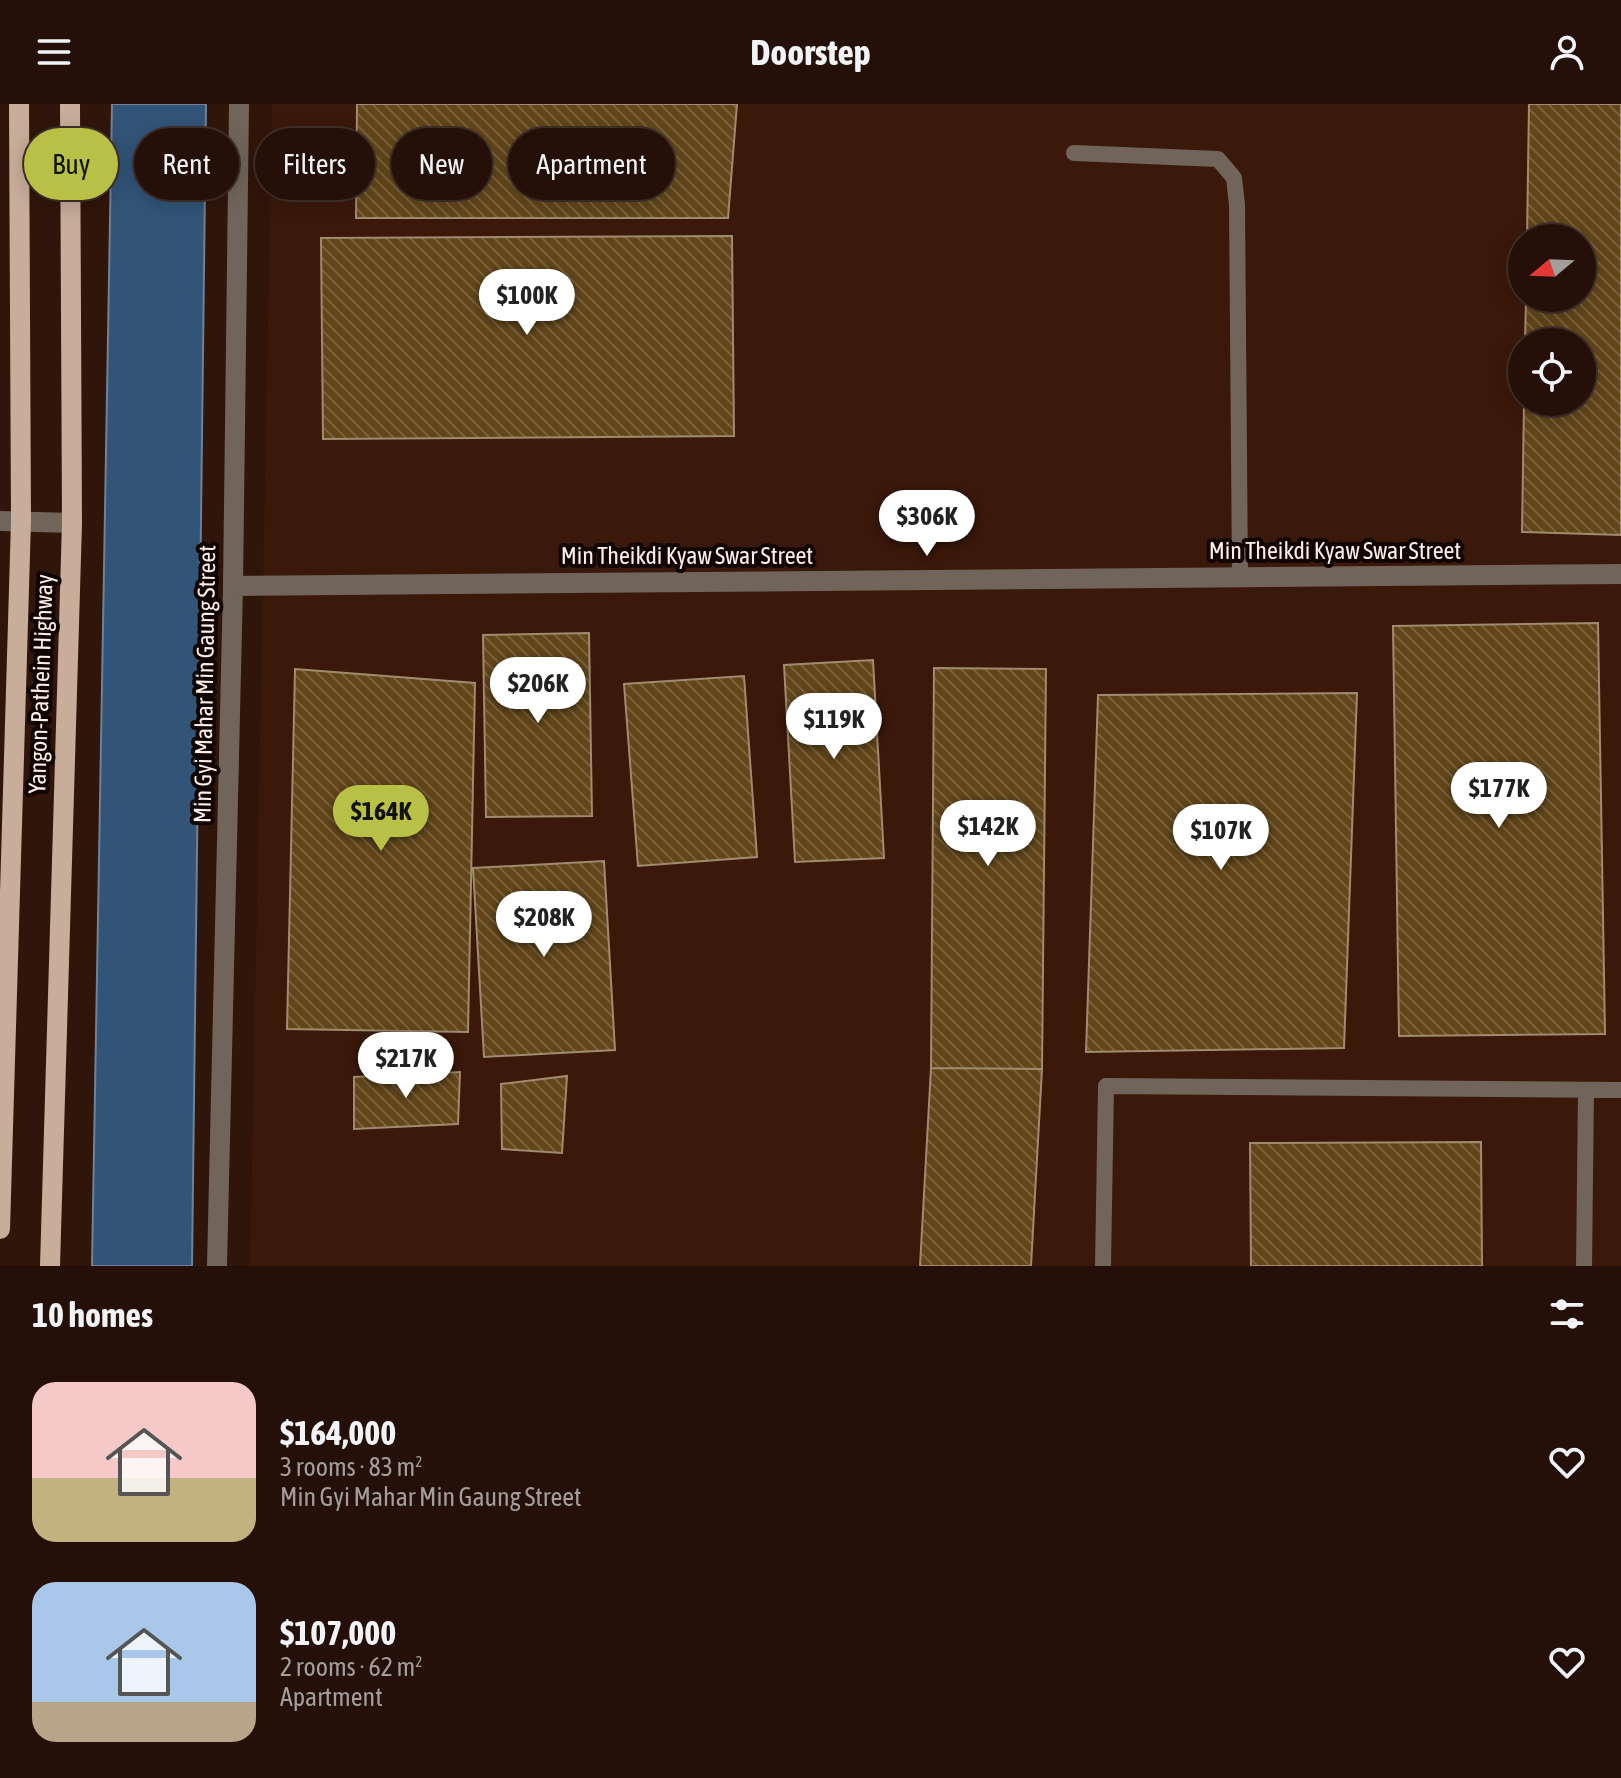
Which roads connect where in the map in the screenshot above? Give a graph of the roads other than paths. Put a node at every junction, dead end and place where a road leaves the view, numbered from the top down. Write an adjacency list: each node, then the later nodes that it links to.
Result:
1 (19, 104): 6 (main road, Yangon-Pathein Highway)
2 (70, 104): 7 (main road, Yangon-Pathein Highway)
3 (239, 104): 10 (street, Min Gyi Mahar Min Gaung Street)
4 (1074, 153): 9 (lane)
5 (0, 521): 6 (street)
6 (21, 521): 7 (street); 13 (main road, Yangon-Pathein Highway)
7 (72, 523): 14 (main road, Yangon-Pathein Highway)
8 (1621, 574): 9 (street, Min Theikdi Kyaw Swar Street)
9 (1240, 577): 10 (street, Min Theikdi Kyaw Swar Street)
10 (233, 586): 15 (street, Min Gyi Mahar Min Gaung Street)
11 (1586, 1090): 12 (lane); 16 (lane); 17 (lane)
12 (1621, 1090)
13 (0, 1229)
14 (50, 1266)
15 (217, 1266)
16 (1103, 1266)
17 (1584, 1266)

